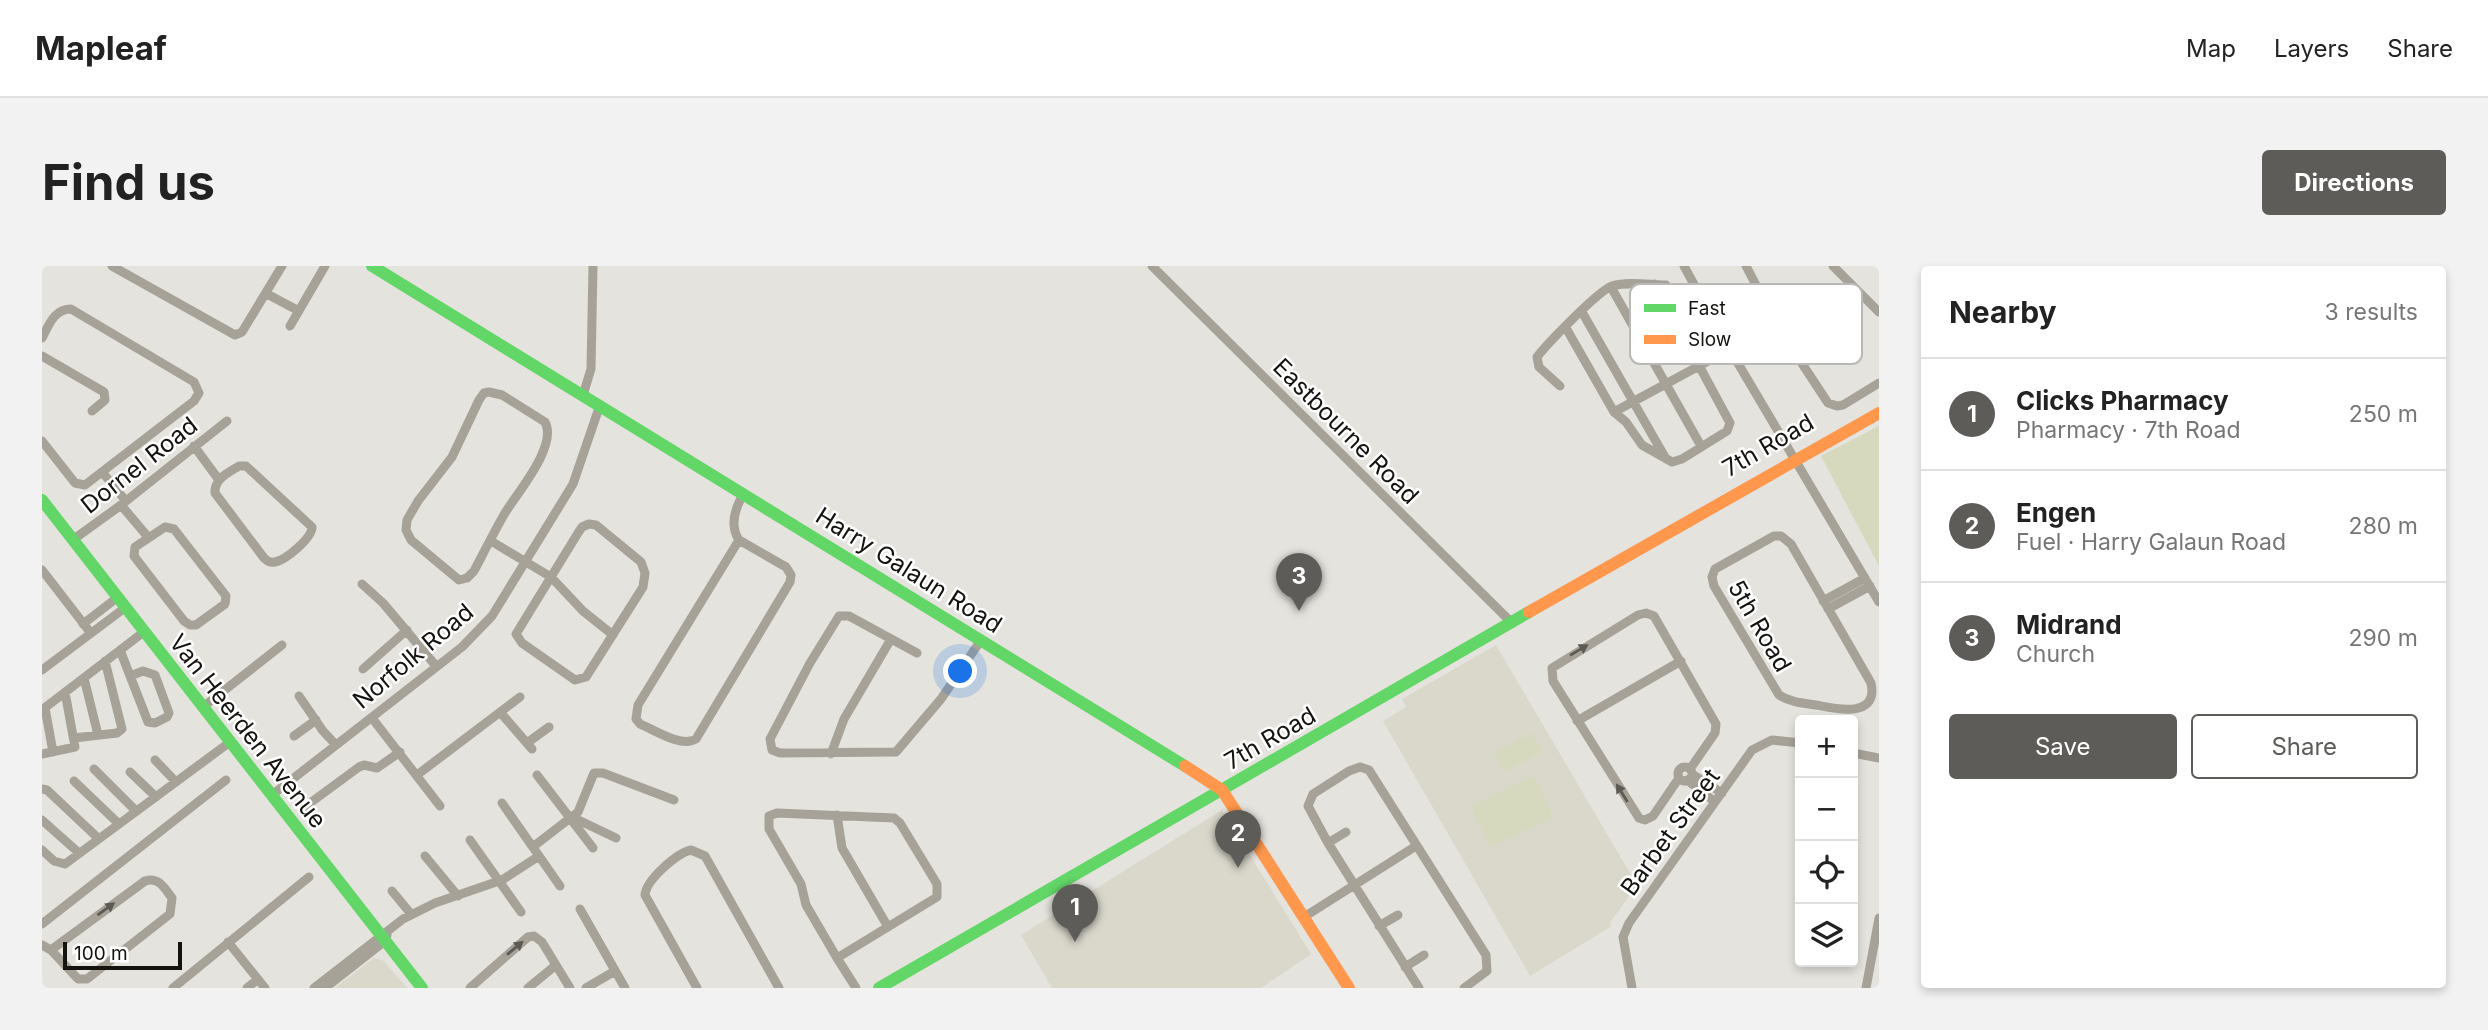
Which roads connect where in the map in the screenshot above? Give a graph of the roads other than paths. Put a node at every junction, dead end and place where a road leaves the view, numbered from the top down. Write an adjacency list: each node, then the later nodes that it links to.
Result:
1 (112, 266): 15 (street)
2 (282, 266): 15 (street)
3 (325, 266): 17 (street)
4 (372, 266): 32 (street, Harry Galaun Road)
5 (593, 266): 32 (street)
6 (1152, 266): 61 (street, Eastbourne Road)
7 (1684, 266): 10 (street)
8 (1746, 266): 11 (street)
9 (1833, 266): 12 (street)
10 (1694, 284)
11 (1754, 284)
12 (1851, 284)
13 (1630, 286): 14 (street)
14 (1611, 287): 18 (street); 20 (street)
15 (267, 294): 17 (street)
16 (1862, 295): 19 (street)
17 (299, 311): 21 (street)
18 (1582, 312): 22 (street); 33 (street)
19 (1879, 312)
20 (1630, 320)
21 (290, 326)
22 (1566, 328): 31 (street); 37 (street)
23 (42, 338): 44 (street)
24 (42, 356): 35 (street)
25 (1656, 364): 29 (street)
26 (1739, 364): 42 (street)
27 (1801, 364): 30 (street)
28 (1699, 365): 29 (street); 41 (street)
29 (1666, 382): 33 (street); 41 (street)
30 (1879, 383)
31 (1560, 386)
32 (583, 395): 34 (street, Harry Galaun Road)
33 (1633, 401): 37 (street); 43 (street)
34 (600, 405): 46 (street, Harry Galaun Road); 53 (street, Norfolk Road)
35 (92, 411)
36 (1879, 411): 42 (street, 7th Road)
37 (1614, 412): 43 (street)
38 (227, 421): 40 (street, Dornel Road)
39 (42, 441): 44 (street)
40 (194, 446): 45 (street); 48 (street, Dornel Road)
41 (1701, 446): 43 (street)
42 (1795, 458): 56 (street); 61 (street, 7th Road)
43 (1667, 461)
44 (103, 472): 48 (street)
45 (219, 480): 45 (street)
46 (744, 493): 51 (street); 67 (street, Harry Galaun Road)
47 (42, 500): 50 (street, Van Heerden Avenue)
48 (123, 503): 49 (street); 50 (street, Dornel Road)
49 (148, 537): 49 (street)
50 (74, 539): 58 (street, Van Heerden Avenue)
51 (739, 540): 51 (street)
52 (491, 541): 52 (street); 53 (street)
53 (525, 561): 55 (street); 73 (street, Norfolk Road)
54 (42, 570): 62 (street)
55 (551, 577): 65 (street); 65 (street); 65 (street)
56 (1867, 582): 59 (street); 60 (street)
57 (362, 584): 63 (street)
58 (122, 602): 62 (street); 64 (street, Van Heerden Avenue)
59 (1879, 602)
60 (1826, 605): 60 (street, 5th Road)
61 (1512, 623): 110 (street, 7th Road)
62 (87, 628): 75 (street)
63 (407, 630): 73 (street); 74 (street)
64 (145, 631): 69 (street); 81 (street, Van Heerden Avenue)
65 (613, 635)
66 (891, 639): 70 (street); 97 (street); 97 (street)
67 (981, 640): 97 (street); 110 (street, Harry Galaun Road)
68 (282, 645): 81 (street)
69 (120, 650): 71 (street); 76 (street)
70 (917, 653)
71 (105, 661): 77 (street); 88 (street)
72 (1681, 661): 86 (street); 86 (street, one-way to 72); 105 (street)
73 (436, 666): 84 (street, Norfolk Road)
74 (363, 669)
75 (42, 670)
76 (130, 676): 76 (street)
77 (84, 678): 78 (street); 88 (street)
78 (65, 692): 82 (street); 90 (street)
79 (299, 696): 85 (street)
80 (520, 696): 83 (street)
81 (203, 707): 91 (street, Van Heerden Avenue)
82 (43, 709): 94 (street)
83 (500, 712): 87 (street); 103 (street)
84 (372, 718): 93 (street, Norfolk Road); 95 (street)
85 (316, 720): 89 (street); 93 (street)
86 (1577, 720): 105 (street, one-way to 86)
87 (549, 727)
88 (98, 735): 90 (street)
89 (294, 736)
90 (74, 738): 94 (street)
91 (230, 742): 108 (street); 112 (street, Van Heerden Avenue)
92 (1795, 742): 111 (street, Barbet Street)
93 (336, 745): 112 (street, Norfolk Road)
94 (53, 752): 96 (street)
95 (400, 752): 103 (street); 117 (street)
96 (42, 754)
97 (831, 754)
98 (1858, 754): 99 (street)
99 (1879, 758)
100 (155, 760): 108 (street)
101 (93, 769): 119 (street)
102 (130, 772): 113 (street)
103 (417, 775): 118 (street)
104 (537, 775): 121 (street)
105 (1687, 776): 111 (street); 115 (street)
106 (226, 780): 148 (street)
107 (74, 781): 123 (street)
108 (176, 782): 113 (street)
109 (42, 789): 126 (street)
110 (1222, 790): 146 (street, Harry Galaun Road); 174 (street, 7th Road)
111 (1722, 793): 115 (street, Barbet Street)
112 (272, 795): 151 (street, Van Heerden Avenue)
113 (156, 797): 119 (street)
114 (674, 800): 121 (street)
115 (1715, 802): 178 (street, Barbet Street)
116 (502, 803): 129 (street)
117 (306, 806)
118 (440, 806)
119 (136, 811): 123 (street)
120 (837, 815): 150 (street); 150 (street); 155 (street)
121 (571, 817): 125 (street); 129 (street); 131 (street)
122 (42, 820): 133 (street)
123 (119, 824): 126 (street)
124 (1346, 832): 128 (street)
125 (616, 838)
126 (99, 839): 133 (street)
127 (470, 840): 137 (street)
128 (1328, 843): 130 (street); 138 (street)
129 (534, 846): 135 (street)
130 (1416, 846): 138 (street); 177 (street)
131 (593, 848)
132 (42, 850): 133 (street)
133 (79, 853)
134 (425, 856): 141 (street)
135 (539, 856): 137 (street); 139 (street)
136 (309, 877): 152 (street)
137 (499, 881): 141 (street); 143 (street)
138 (1354, 884): 146 (street); 149 (street)
139 (559, 886)
140 (392, 891): 144 (street)
141 (458, 895): 144 (street)
142 (580, 909): 159 (street)
143 (522, 912)
144 (411, 914): 151 (street)
145 (1398, 915): 149 (street)
146 (1304, 917): 175 (street, Harry Galaun Road)
147 (1879, 918): 156 (street)
148 (42, 924)
149 (1379, 926): 158 (street)
150 (888, 927): 155 (street)
151 (385, 936): 163 (street); 164 (street); 165 (street, Van Heerden Avenue)
152 (228, 942): 160 (street); 161 (street)
153 (47, 948): 153 (street, one-way to 153)
154 (1424, 955): 158 (street)
155 (837, 958): 173 (street)
156 (1875, 962): 179 (street)
157 (556, 965): 166 (street, one-way to 157); 167 (street); 168 (street)
158 (1405, 967): 176 (street)
159 (615, 971): 169 (street); 170 (street)
160 (252, 985): 162 (street)
161 (173, 988)
162 (265, 988)
163 (314, 988)
164 (325, 988)
165 (422, 988)
166 (470, 988)
167 (528, 988)
168 (570, 988)
169 (586, 988)
170 (625, 988)
171 (697, 988): 172 (street)
172 (779, 988)
173 (856, 988)
174 (878, 988)
175 (1349, 988)
176 (1419, 988)
177 (1464, 988)
178 (1632, 988)
179 (1866, 988)

